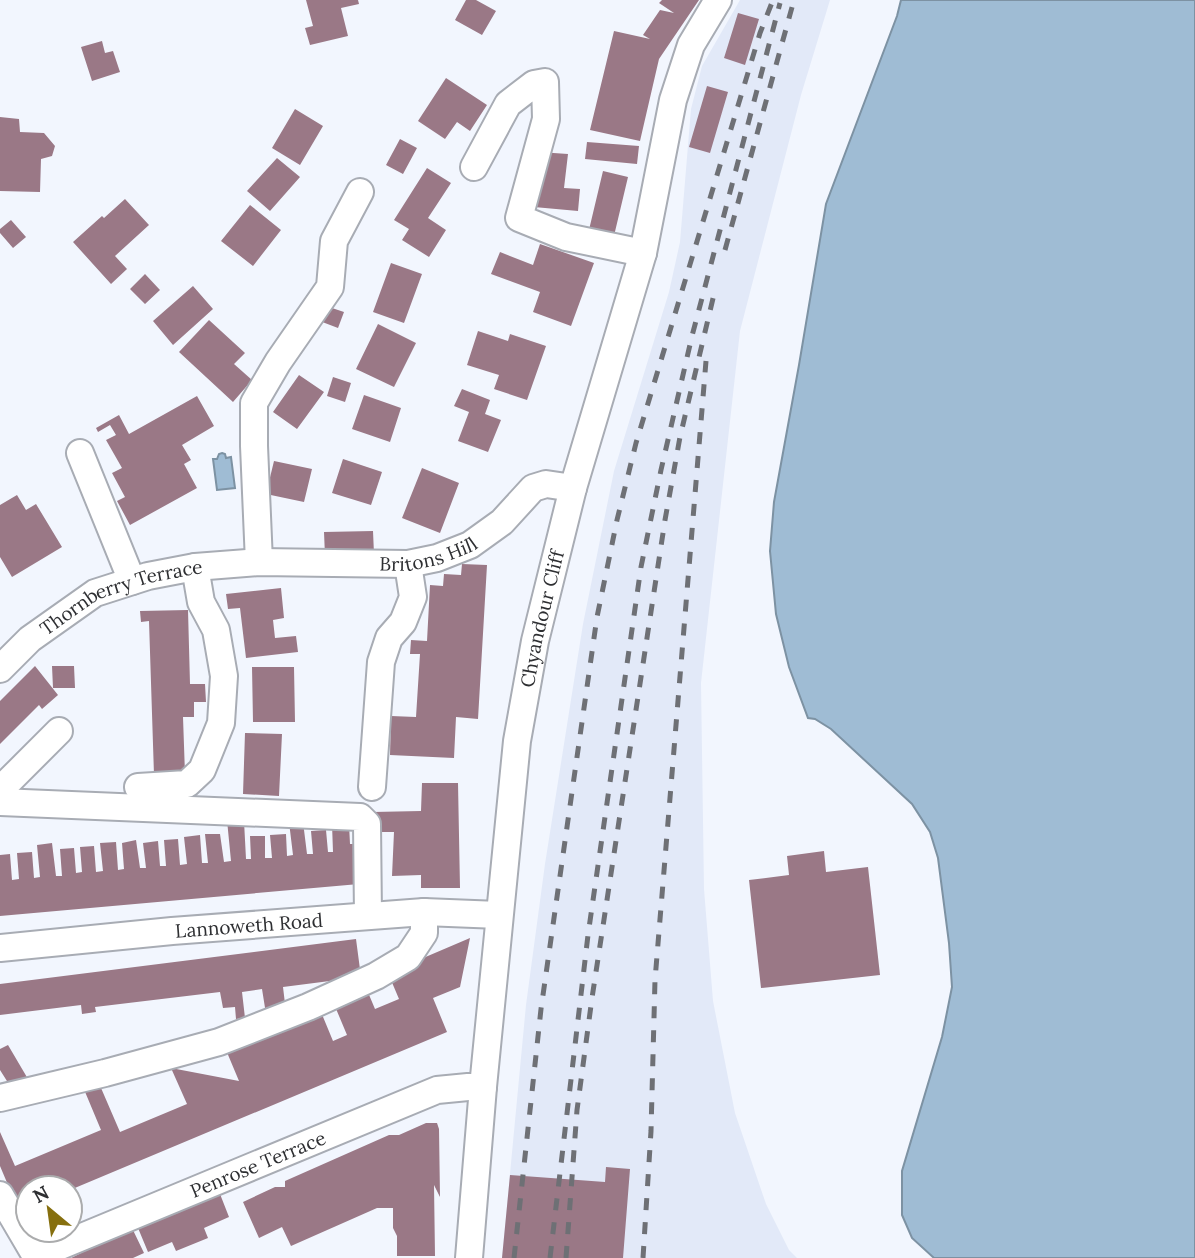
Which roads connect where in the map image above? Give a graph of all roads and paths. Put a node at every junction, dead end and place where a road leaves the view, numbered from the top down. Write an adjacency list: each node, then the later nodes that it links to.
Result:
1 (718, 0): 4 (street, Chyandour Cliff)
2 (474, 167): 4 (street)
3 (360, 192): 7 (street)
4 (643, 253): 6 (street, Chyandour Cliff)
5 (80, 453): 10 (street)
6 (573, 488): 8 (street, Britons Hill); 18 (street, Chyandour Cliff)
7 (259, 562): 8 (street, Britons Hill); 9 (street, Thornberry Terrace)
8 (408, 564): 14 (street)
9 (195, 567): 10 (street, Thornberry Terrace); 13 (street)
10 (132, 581): 11 (street, Thornberry Terrace)
11 (0, 669)
12 (59, 731): 15 (street)
13 (138, 787)
14 (372, 787)
15 (0, 790)
16 (0, 802): 19 (street)
17 (424, 912): 18 (street, Lannoweth Road); 19 (street, Lannoweth Road); 22 (street)
18 (499, 915): 21 (street, Chyandour Cliff)
19 (368, 916): 20 (street, Lannoweth Road)
20 (0, 948)
21 (482, 1087): 24 (street, Penrose Terrace); 25 (street, Chyandour Cliff)
22 (0, 1098)
23 (0, 1195): 24 (street)
24 (36, 1257)
25 (469, 1258)

